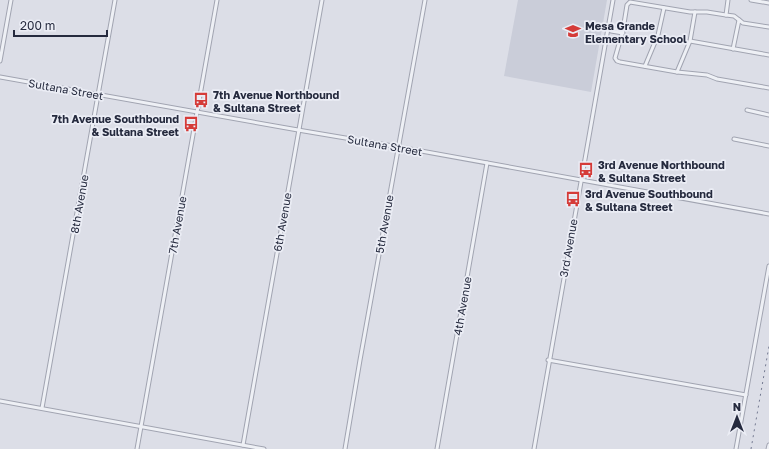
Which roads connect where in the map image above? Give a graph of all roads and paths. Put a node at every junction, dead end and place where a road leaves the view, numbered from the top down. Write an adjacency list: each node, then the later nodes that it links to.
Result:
1 (11, 0): 20 (street)
2 (115, 0): 25 (street, 8th Avenue)
3 (217, 0): 27 (street, 7th Avenue)
4 (322, 0): 29 (street, 6th Avenue)
5 (425, 0): 32 (street, 5th Avenue)
6 (613, 0): 15 (street, 3rd Avenue)
7 (728, 0): 12 (street)
8 (751, 0): 9 (street)
9 (769, 3)
10 (664, 8): 11 (street); 16 (street); 21 (street)
11 (695, 12): 12 (street); 17 (street)
12 (726, 15): 13 (street)
13 (739, 20): 14 (street); 18 (street)
14 (769, 27)
15 (608, 28): 16 (street); 34 (street, 3rd Avenue)
16 (623, 31): 21 (street)
17 (690, 41): 18 (street); 22 (street)
18 (733, 49): 19 (street)
19 (769, 55)
20 (0, 61)
21 (645, 66): 22 (street)
22 (677, 72): 24 (street)
23 (0, 77): 25 (street, Sultana Street)
24 (769, 88)
25 (99, 95): 27 (street, Sultana Street); 40 (street, 8th Avenue)
26 (746, 110): 28 (street)
27 (197, 112): 29 (street, Sultana Street); 41 (street, 7th Avenue)
28 (769, 115)
29 (298, 130): 32 (street, Sultana Street); 42 (street, 6th Avenue)
30 (734, 139): 31 (street)
31 (769, 146)
32 (399, 147): 33 (street, Sultana Street); 46 (street, 5th Avenue)
33 (487, 163): 34 (street, Sultana Street); 47 (street, 4th Avenue)
34 (580, 180): 35 (street, Sultana Street); 37 (street, 3rd Avenue)
35 (769, 214)
36 (769, 266): 38 (street)
37 (548, 360): 38 (street); 48 (street, 3rd Avenue)
38 (746, 395): 49 (street)
39 (0, 401): 40 (street)
40 (42, 408): 41 (street)
41 (141, 426): 42 (street); 44 (street, 7th Avenue)
42 (243, 445): 45 (street)
43 (769, 445): 50 (street)
44 (137, 449)
45 (264, 449)
46 (345, 449)
47 (437, 449)
48 (534, 449)
49 (736, 449)
50 (768, 449)

